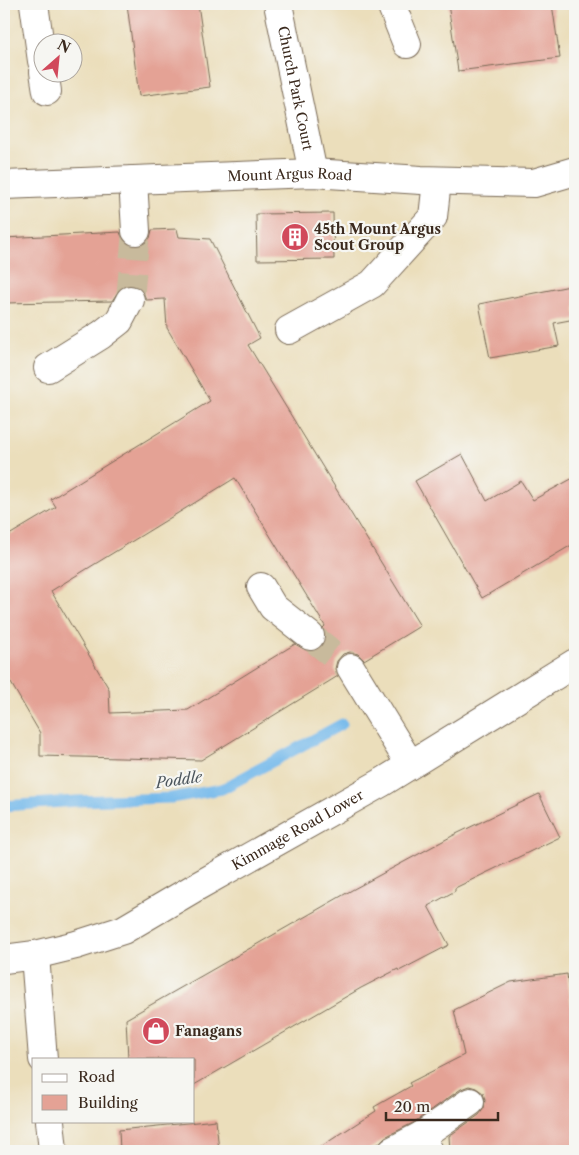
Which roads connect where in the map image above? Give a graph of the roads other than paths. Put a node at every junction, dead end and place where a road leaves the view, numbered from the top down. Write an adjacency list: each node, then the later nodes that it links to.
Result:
1 (34, 4): 4 (street)
2 (278, 4): 7 (street, Church Park Court)
3 (391, 4): 5 (street)
4 (38, 32)
5 (407, 44)
6 (575, 171): 9 (street, Mount Argus Road)
7 (313, 173): 8 (street, Mount Argus Road); 9 (street, Mount Argus Road)
8 (133, 180): 10 (street, Mount Argus Road); 11 (street)
9 (437, 181): 13 (street)
10 (4, 185)
11 (136, 231)
12 (130, 300): 14 (street)
13 (289, 330)
14 (48, 368)
15 (261, 588): 16 (street)
16 (310, 636)
17 (575, 663): 19 (street, Kimmage Road Lower)
18 (351, 668): 19 (street)
19 (410, 764): 20 (street, Kimmage Road Lower)
20 (35, 954): 21 (street, Kimmage Road Lower); 22 (street)
21 (4, 959)
22 (43, 1058)
23 (470, 1102): 25 (street)
24 (50, 1122): 26 (street)
25 (425, 1144): 27 (street)
26 (53, 1151)
27 (392, 1151)

